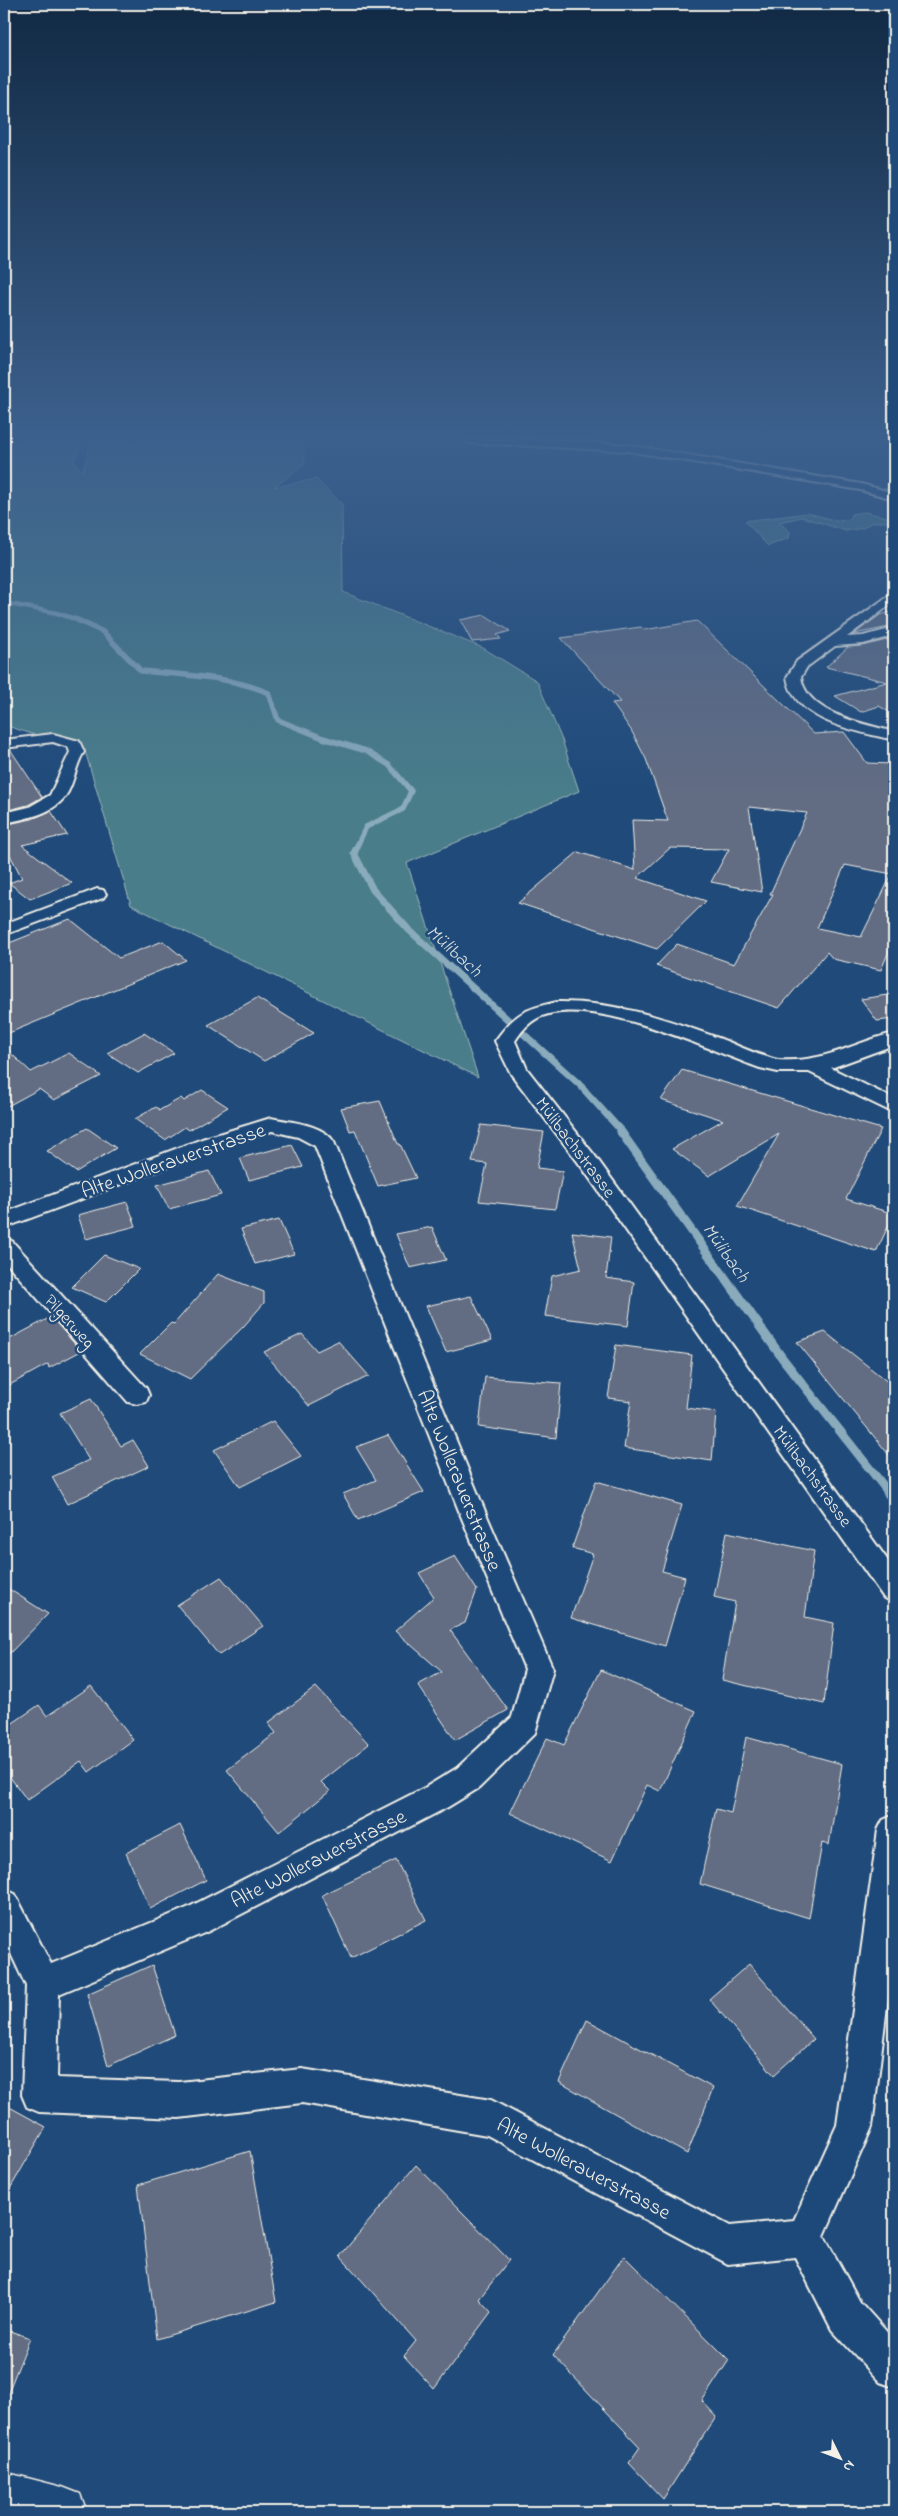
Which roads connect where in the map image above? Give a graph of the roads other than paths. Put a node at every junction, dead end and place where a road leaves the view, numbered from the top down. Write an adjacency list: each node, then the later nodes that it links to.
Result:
1 (894, 596): 3 (street)
2 (894, 632): 3 (street)
3 (834, 642): 5 (street)
4 (894, 722): 5 (street)
5 (870, 729): 6 (street)
6 (894, 736)
7 (4, 744): 8 (street)
8 (4, 818)
9 (97, 894): 10 (street)
10 (4, 930)
11 (894, 1039): 12 (street, Mülibachstrasse)
12 (814, 1067): 13 (street); 17 (street, Mülibachstrasse)
13 (894, 1108)
14 (4, 1221): 20 (street, Alte Wollerauerstrasse)
15 (4, 1246): 16 (street, Pilgerweg)
16 (136, 1395)
17 (894, 1590)
18 (894, 1830): 21 (street)
19 (4, 1906): 20 (street)
20 (43, 1984): 21 (street, Alte Wollerauerstrasse)
21 (805, 2237): 22 (street)
22 (894, 2368)
23 (4, 2497): 24 (main road)
24 (62, 2512)

